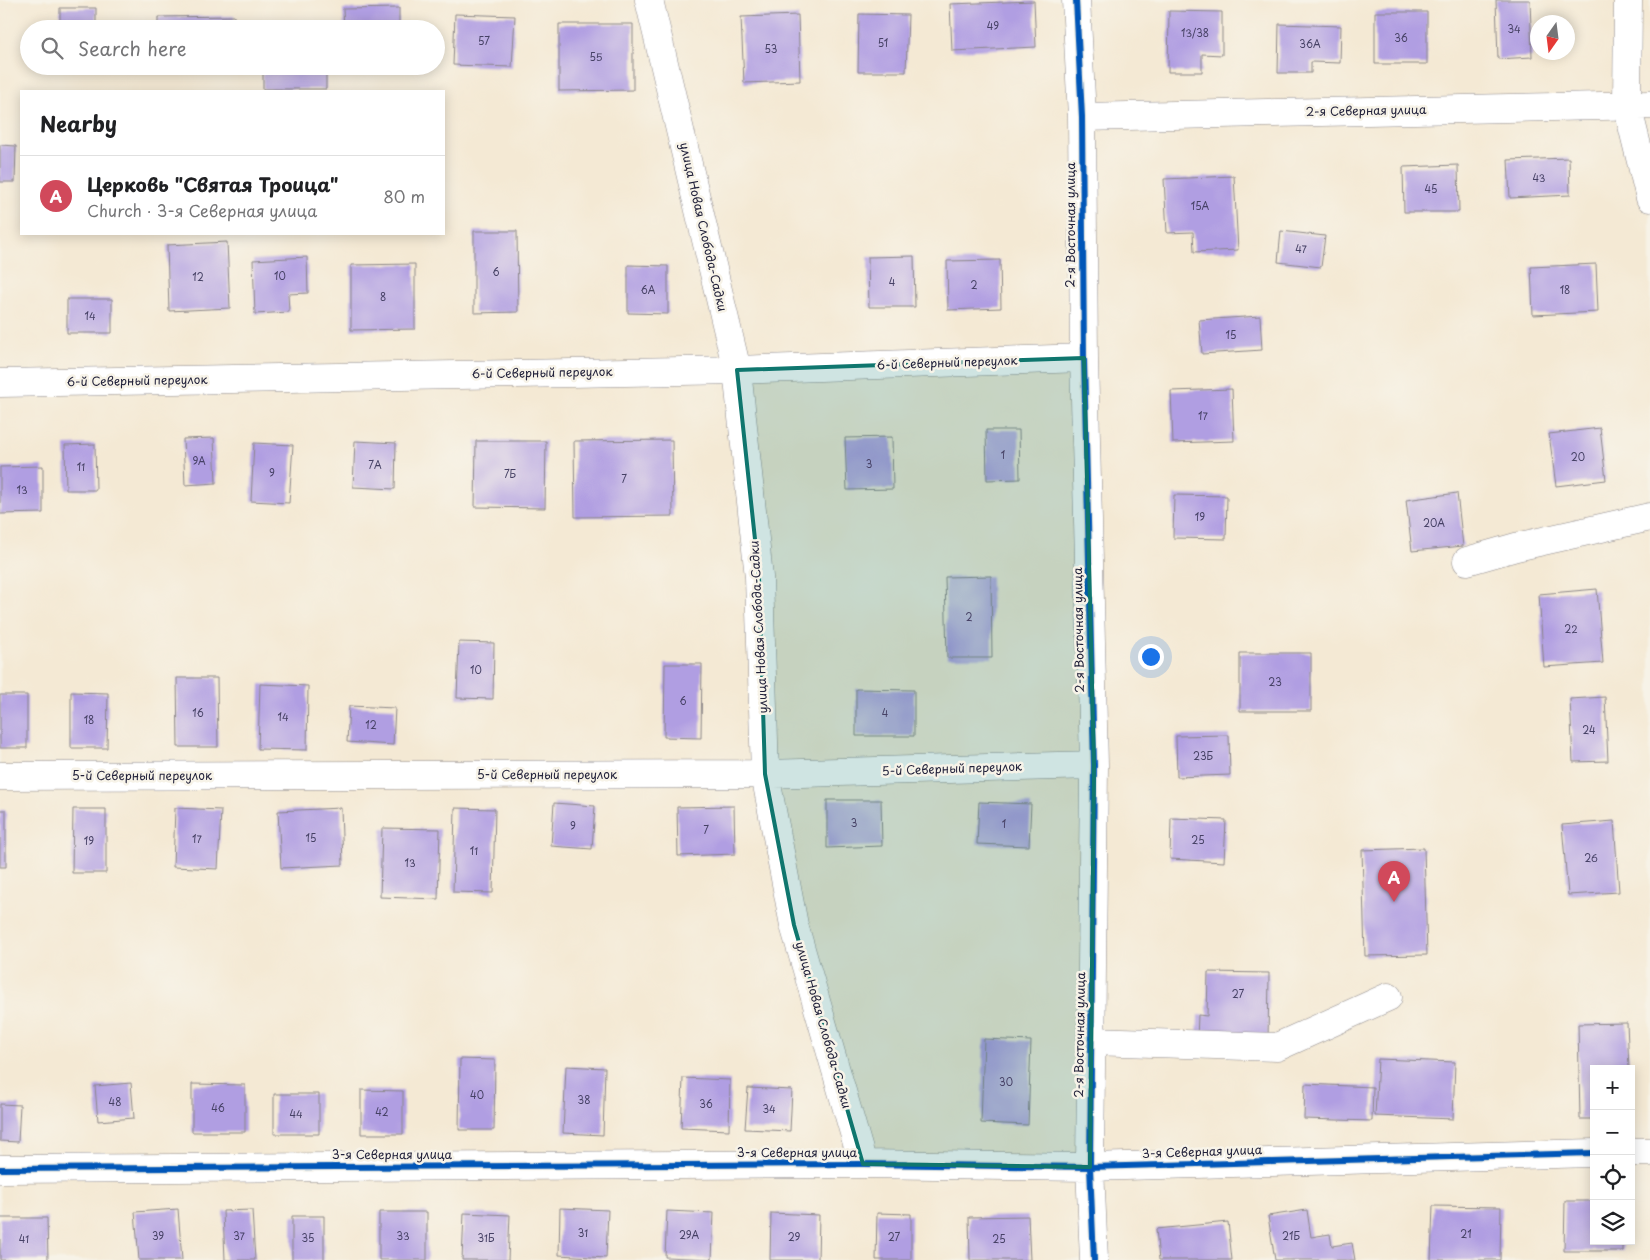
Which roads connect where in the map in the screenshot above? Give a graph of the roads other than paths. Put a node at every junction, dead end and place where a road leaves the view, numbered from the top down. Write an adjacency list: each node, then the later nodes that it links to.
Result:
1 (649, 0): 8 (street, улица Новая Слобода-Садки)
2 (1076, 0): 5 (street, 2-я Восточная улица)
3 (1628, 0): 4 (street)
4 (1638, 105): 5 (street, 2-я Северная улица); 6 (street)
5 (1082, 117): 7 (street, 2-я Восточная улица)
6 (1650, 198)
7 (1084, 358): 8 (street, 6-й Северный переулок); 12 (street, 2-я Восточная улица)
8 (737, 370): 9 (street, 6-й Северный переулок); 13 (street, улица Новая Слобода-Садки)
9 (0, 383)
10 (1650, 517): 11 (street)
11 (1466, 561)
12 (1094, 765): 13 (street, 5-й Северный переулок); 16 (street, 2-я Восточная улица)
13 (765, 774): 14 (street, 5-й Северный переулок); 20 (street, улица Новая Слобода-Садки)
14 (0, 776)
15 (1388, 997): 16 (street)
16 (1091, 1041): 21 (street, 2-я Восточная улица)
17 (1650, 1151): 18 (street)
18 (1635, 1152)
19 (1590, 1153): 21 (street, 3-я Северная улица)
20 (864, 1164): 21 (street, 3-я Северная улица); 22 (street, 3-я Северная улица)
21 (1090, 1167): 23 (street, 2-я Восточная улица)
22 (0, 1169)
23 (1094, 1260)

